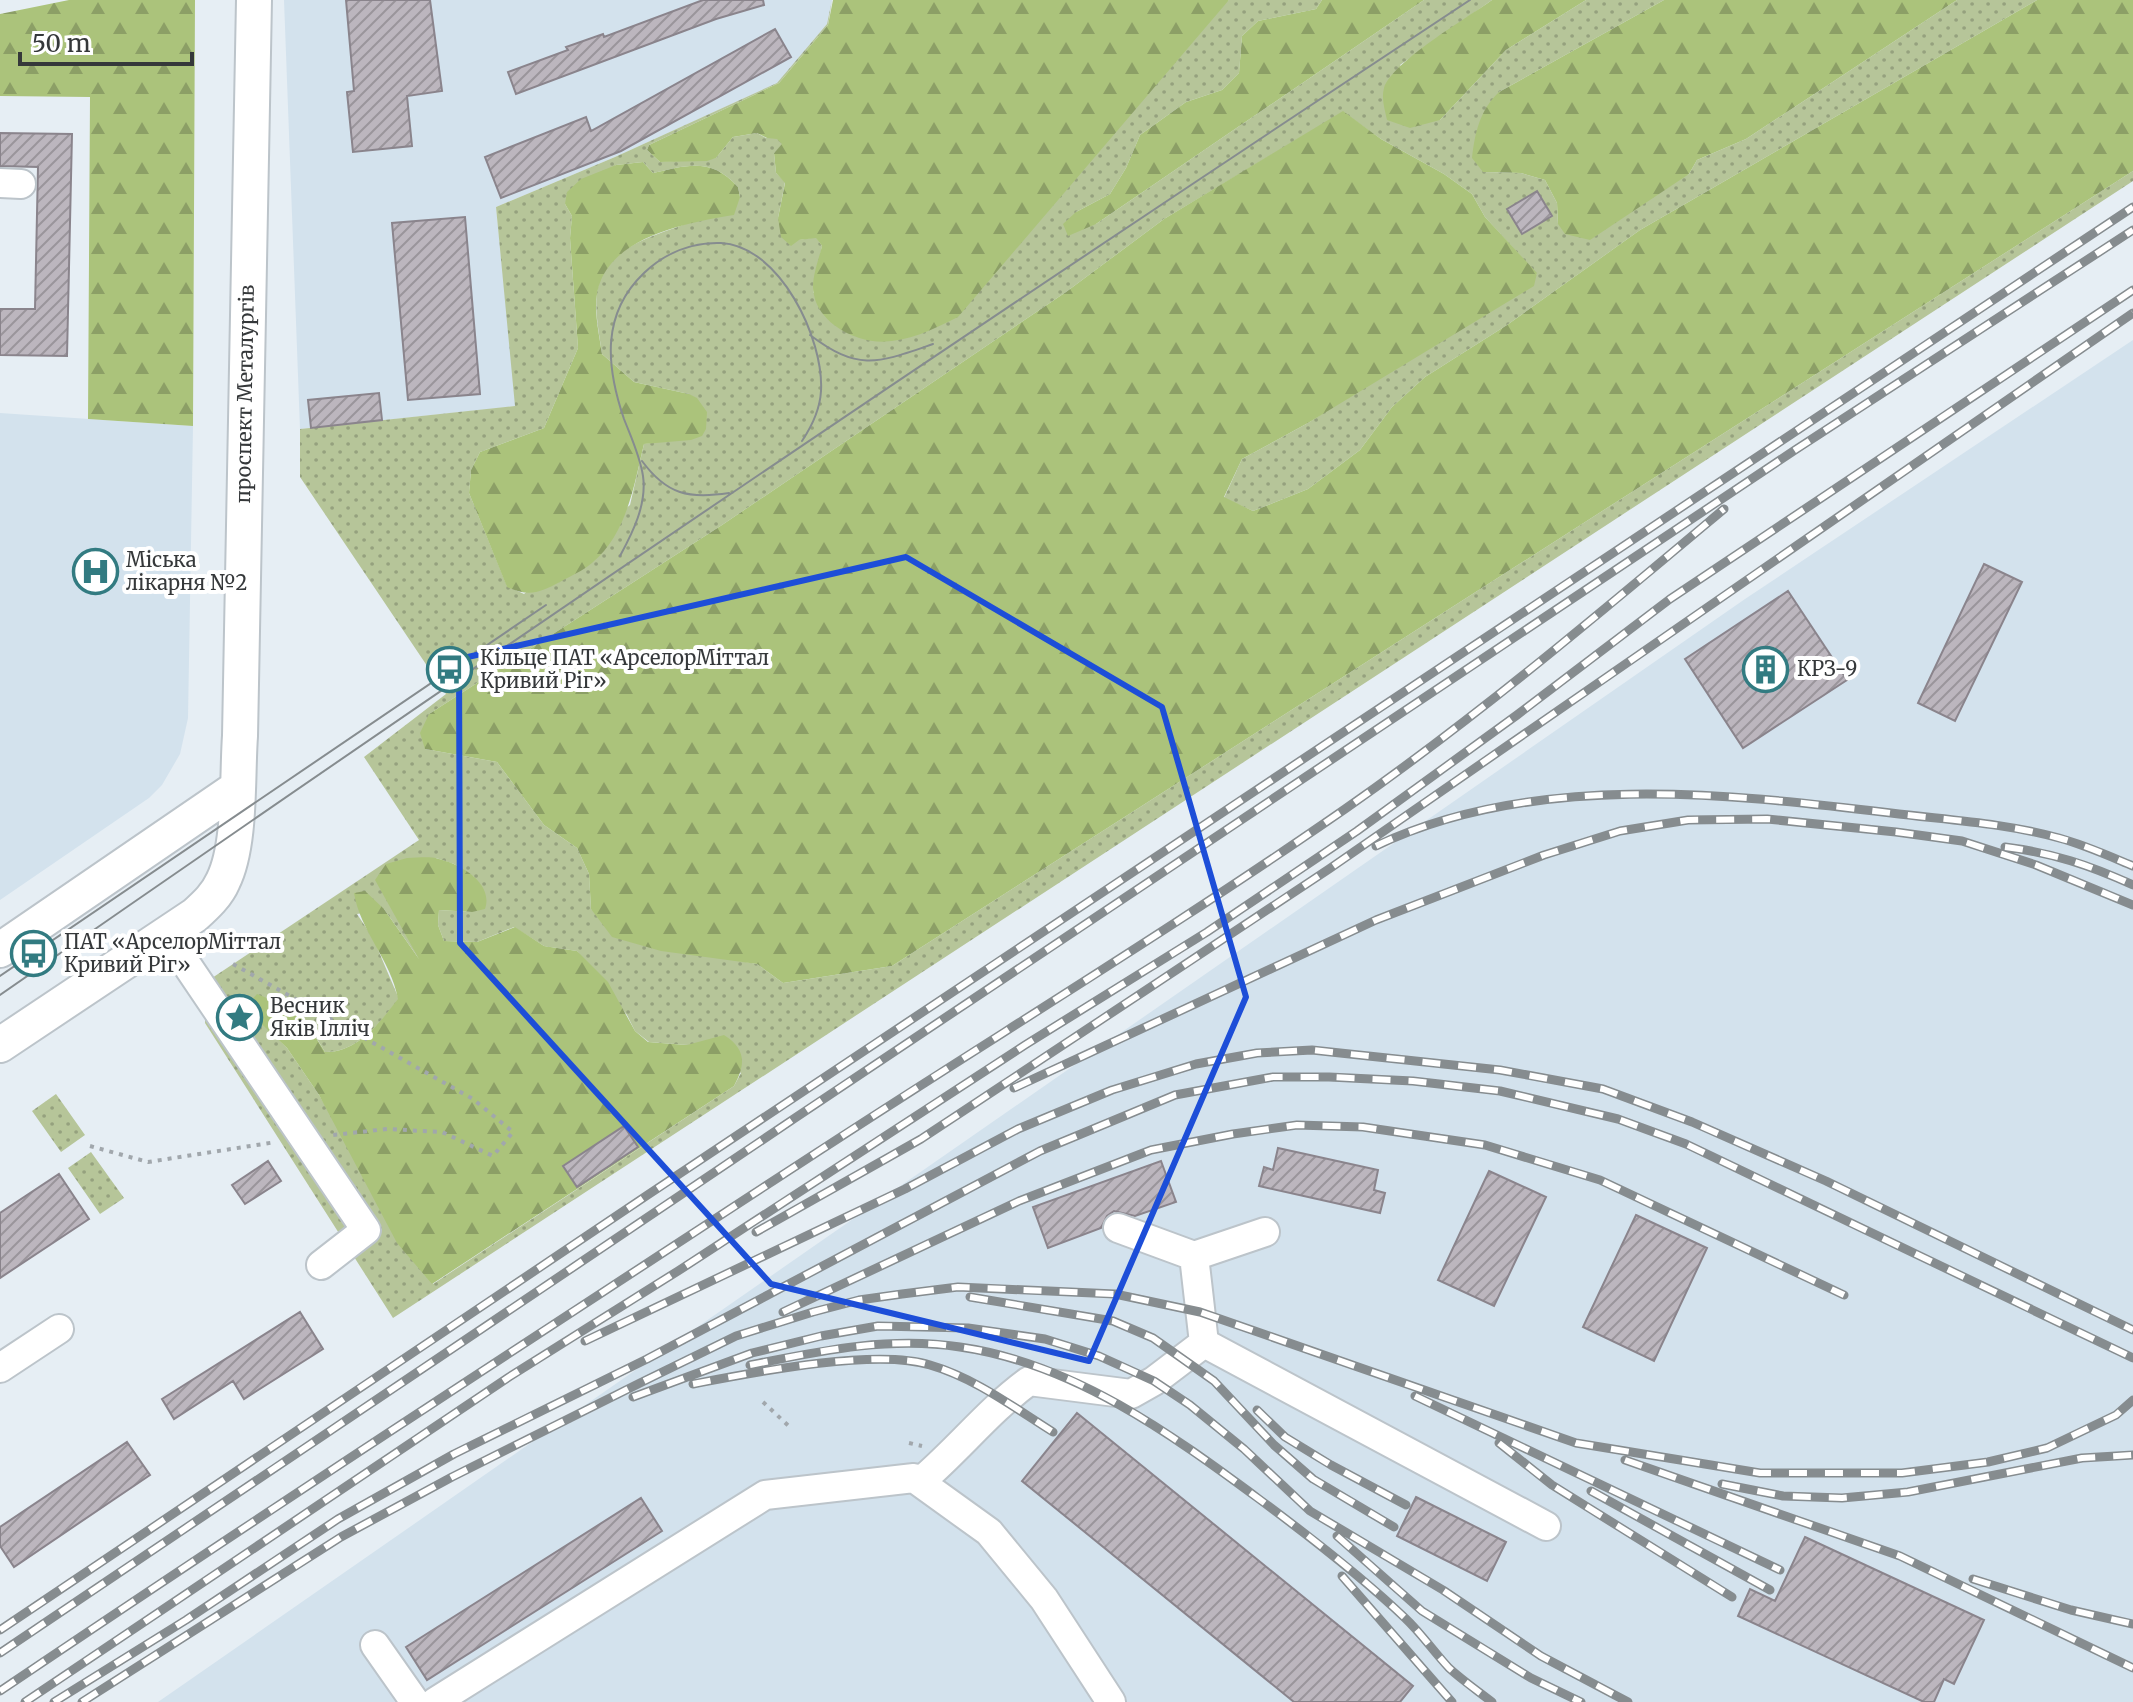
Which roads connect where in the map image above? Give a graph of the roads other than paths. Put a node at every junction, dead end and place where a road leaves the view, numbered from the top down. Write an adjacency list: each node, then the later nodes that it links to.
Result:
1 (254, 0): 2 (main road, проспект Металургів)
2 (237, 788): 3 (main road, проспект Металургів); 4 (main road)
3 (166, 934): 5 (main road, проспект Металургів); 9 (lane)
4 (0, 950)
5 (0, 1045)
6 (1118, 1228): 8 (lane)
7 (1265, 1232): 8 (lane)
8 (1194, 1256): 11 (lane)
9 (321, 1265)
10 (59, 1329): 12 (lane)
11 (1204, 1343): 13 (lane); 14 (lane)
12 (0, 1368)
13 (920, 1482): 17 (lane); 18 (lane)
14 (1546, 1526)
15 (375, 1645): 16 (lane)
16 (415, 1702)
17 (435, 1702)
18 (1111, 1702)

